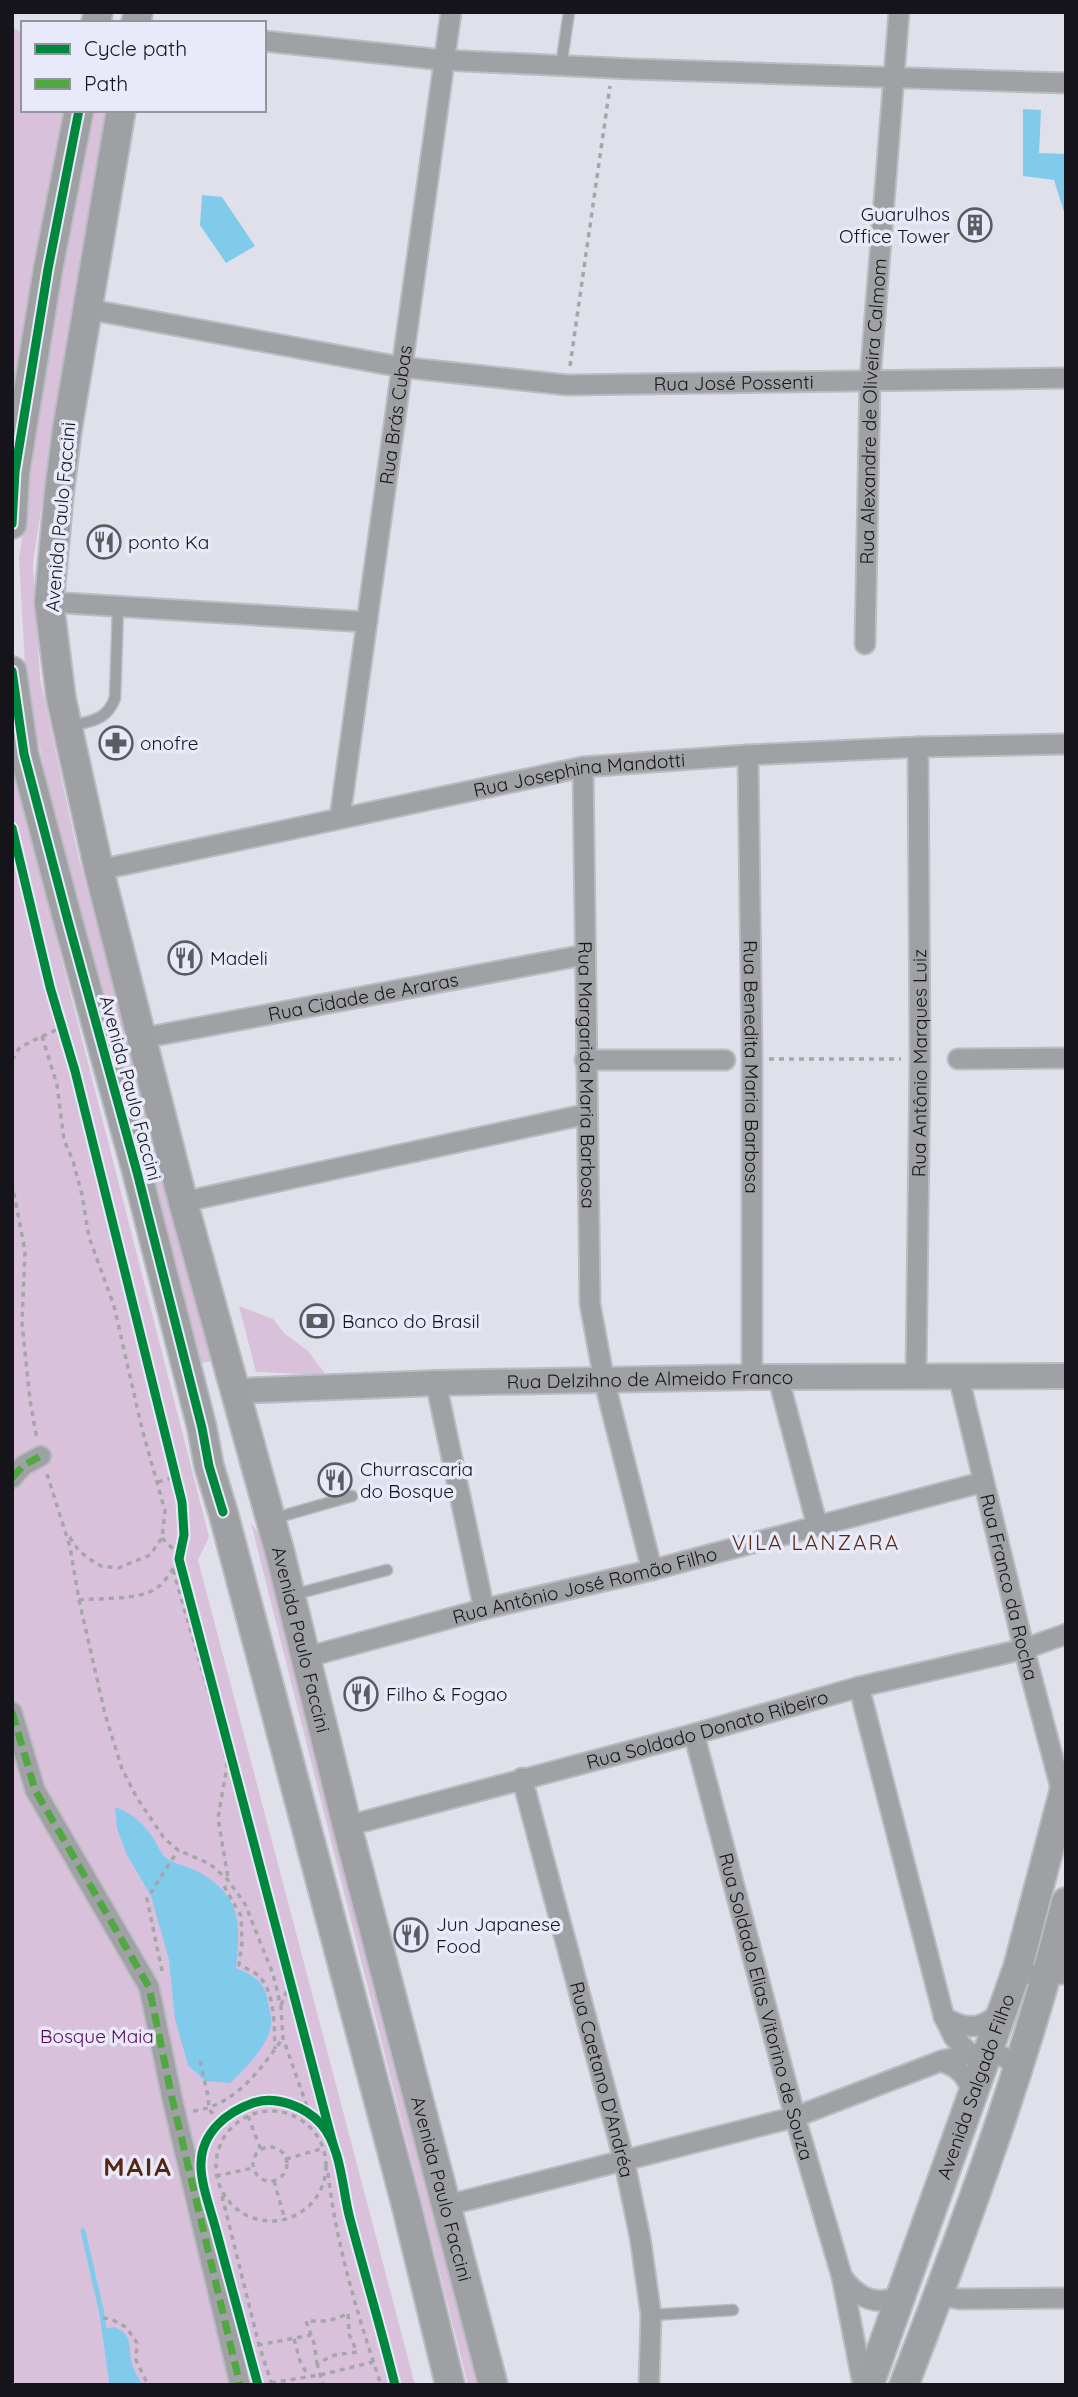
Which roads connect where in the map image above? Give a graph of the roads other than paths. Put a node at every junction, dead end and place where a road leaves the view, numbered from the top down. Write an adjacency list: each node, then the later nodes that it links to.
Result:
1 (451, 12): 5 (street, Rua Brás Cubas)
2 (569, 12): 6 (lane)
3 (899, 12): 7 (street, Rua Alexandre de Oliveira Calmom)
4 (266, 41): 5 (street)
5 (443, 60): 6 (street); 12 (street, Rua Brás Cubas)
6 (561, 66): 7 (street)
7 (894, 76): 8 (street); 14 (street, Rua Alexandre de Oliveira Calmom)
8 (1066, 83)
9 (79, 112): 15 (main road)
10 (121, 112): 11 (main road, Avenida Paulo Faccini)
11 (87, 309): 12 (street, Rua José Possenti); 16 (main road, Avenida Paulo Faccini)
12 (401, 367): 14 (street, Rua José Possenti); 18 (street, Rua Brás Cubas)
13 (1066, 378): 14 (street, Rua José Possenti)
14 (870, 380): 19 (street, Rua Alexandre de Oliveira Calmom)
15 (12, 524)
16 (49, 603): 17 (street); 21 (main road, Avenida Paulo Faccini)
17 (118, 607): 18 (street); 21 (lane)
18 (367, 622): 26 (street, Rua Brás Cubas)
19 (864, 644)
20 (12, 671): 36 (main road, Avenida Paulo Faccini)
21 (68, 727): 27 (main road, Avenida Paulo Faccini)
22 (1066, 744): 23 (street, Rua Josephina Mandotti)
23 (918, 747): 24 (street, Rua Josephina Mandotti); 40 (street, Rua Antônio Marques Luiz)
24 (748, 755): 25 (street, Rua Josephina Mandotti); 38 (street, Rua Benedita Maria Barbosa)
25 (583, 767): 26 (street, Rua Josephina Mandotti); 28 (street, Rua Margarida Maria Barbosa)
26 (340, 817): 27 (street, Rua Josephina Mandotti)
27 (99, 870): 29 (main road, Avenida Paulo Faccini)
28 (584, 955): 29 (street, Rua Cidade de Araras); 32 (street, Rua Margarida Maria Barbosa)
29 (143, 1038): 35 (main road, Avenida Paulo Faccini)
30 (1066, 1058): 31 (street)
31 (958, 1059)
32 (585, 1060): 33 (street); 34 (street, Rua Margarida Maria Barbosa)
33 (725, 1060)
34 (587, 1114): 35 (street); 42 (street, Rua Margarida Maria Barbosa)
35 (183, 1202): 44 (main road, Avenida Paulo Faccini)
36 (186, 1369): 44 (main road); 47 (main road, Avenida Paulo Faccini)
37 (1066, 1376): 41 (street, Rua Delzihno de Almeido Franco)
38 (752, 1377): 39 (street, Rua Delzihno de Almeido Franco); 42 (street, Rua Delzihno de Almeido Franco)
39 (778, 1377): 40 (street, Rua Delzihno de Almeido Franco); 49 (street)
40 (916, 1378): 41 (street, Rua Delzihno de Almeido Franco)
41 (959, 1378): 45 (street, Rua Franco da Rocha)
42 (604, 1380): 43 (street, Rua Delzihno de Almeido Franco); 52 (street, Rua Margarida Maria Barbosa)
43 (436, 1383): 44 (street, Rua Delzihno de Almeido Franco); 54 (street)
44 (234, 1391): 48 (main road, Avenida Paulo Faccini)
45 (983, 1482): 49 (street, Rua Antônio José Romão Filho); 56 (street, Rua Franco da Rocha)
46 (352, 1496): 48 (lane)
47 (223, 1512): 50 (main road); 83 (main road, Avenida Paulo Faccini)
48 (271, 1519): 50 (main road, Avenida Paulo Faccini)
49 (817, 1525): 52 (street, Rua Antônio José Romão Filho)
50 (280, 1553): 53 (main road, Avenida Paulo Faccini)
51 (387, 1570): 53 (lane)
52 (652, 1570): 54 (street, Rua Antônio José Romão Filho)
53 (291, 1595): 57 (main road, Avenida Paulo Faccini)
54 (484, 1609): 57 (street, Rua Antônio José Romão Filho)
55 (1066, 1634): 56 (street, Rua Soldado Donato Ribeiro)
56 (1024, 1649): 58 (street, Rua Soldado Donato Ribeiro); 62 (street, Rua Franco da Rocha)
57 (307, 1657): 63 (main road, Avenida Paulo Faccini)
58 (859, 1688): 60 (street, Rua Soldado Donato Ribeiro); 68 (street)
59 (12, 1712): 82 (street)
60 (694, 1734): 61 (street, Rua Soldado Donato Ribeiro); 73 (street, Rua Soldado Elias Vitorino de Souza)
61 (522, 1778): 63 (street, Rua Soldado Donato Ribeiro); 74 (street, Rua Caetano D'Andréa)
62 (1064, 1790): 65 (main road, Avenida Salgado Filho)
63 (347, 1826): 75 (main road, Avenida Paulo Faccini)
64 (1066, 1902): 66 (main road, Avenida Salgado Filho)
65 (1018, 1967): 66 (street); 67 (main road, Avenida Salgado Filho)
66 (1056, 1974): 71 (main road, Avenida Salgado Filho)
67 (1005, 2007): 68 (street); 69 (main road, Avenida Salgado Filho)
68 (944, 2017): 69 (street)
69 (979, 2053): 70 (street); 71 (street); 72 (main road, Avenida Salgado Filho)
70 (941, 2060): 72 (street); 73 (street)
71 (1018, 2067): 77 (main road, Avenida Salgado Filho)
72 (973, 2096): 78 (main road, Avenida Salgado Filho)
73 (795, 2117): 74 (street); 76 (street, Rua Soldado Elias Vitorino de Souza)
74 (624, 2160): 75 (street); 81 (street, Rua Caetano D'Andréa)
75 (448, 2205): 84 (main road, Avenida Paulo Faccini)
76 (842, 2277): 78 (street); 86 (street, Rua Soldado Elias Vitorino de Souza)
77 (940, 2291): 79 (street); 88 (main road, Avenida Salgado Filho)
78 (902, 2295): 87 (main road, Avenida Salgado Filho)
79 (1066, 2298)
80 (733, 2310): 81 (lane)
81 (651, 2315): 85 (street, Rua Caetano D'Andréa)
82 (240, 2385)
83 (450, 2385)
84 (494, 2385)
85 (649, 2385)
86 (863, 2385)
87 (869, 2385)
88 (904, 2385)

